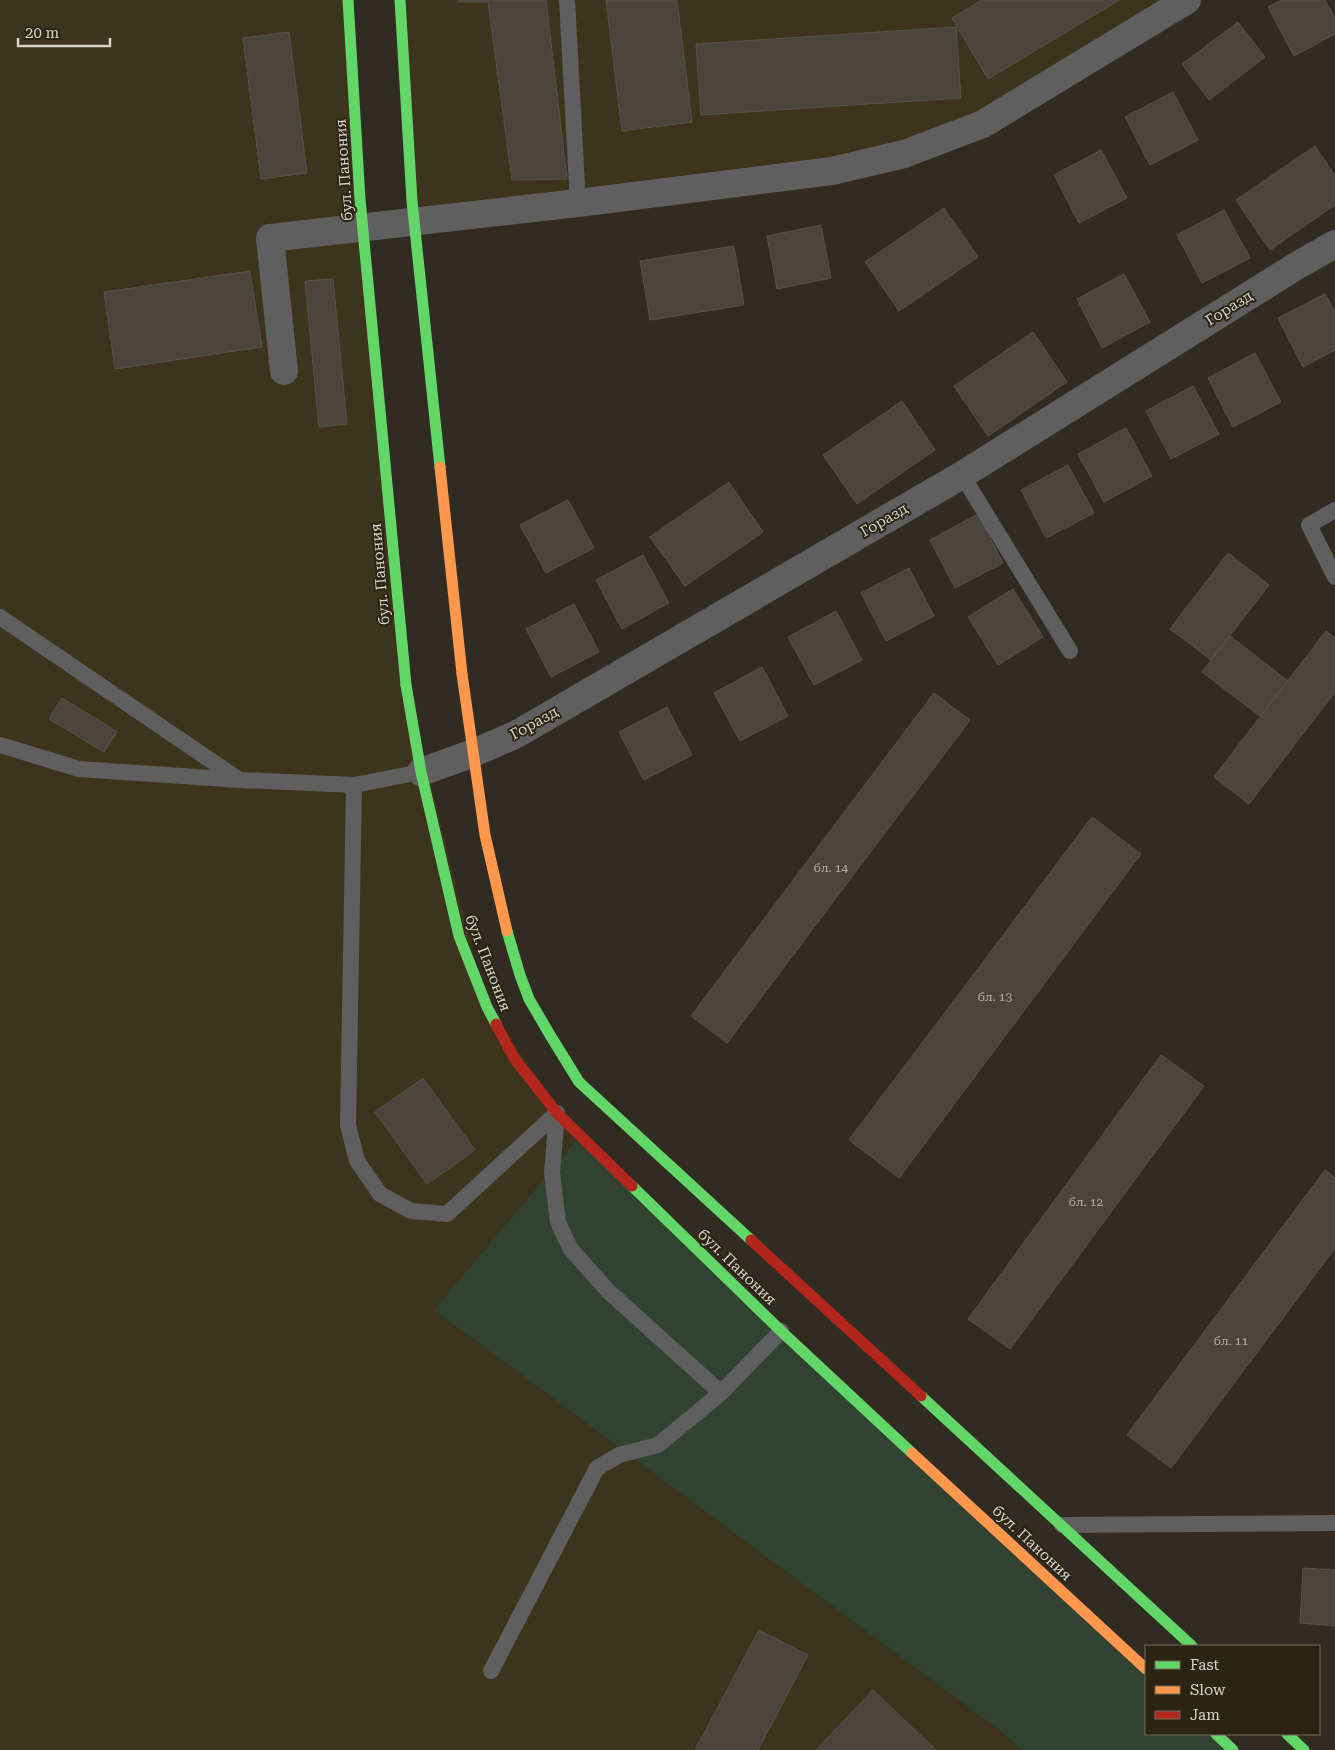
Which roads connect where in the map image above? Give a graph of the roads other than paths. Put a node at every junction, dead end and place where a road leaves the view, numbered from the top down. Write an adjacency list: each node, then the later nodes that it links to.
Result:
1 (348, 0): 15 (main road, бул. Панония, bridge)
2 (400, 0): 14 (main road, бул. Панония, bridge)
3 (567, 0): 5 (lane)
4 (1187, 0): 5 (street)
5 (578, 203): 7 (street)
6 (1335, 244): 8 (street, Горазд)
7 (284, 371)
8 (962, 475): 12 (lane); 14 (street, Горазд)
9 (1335, 510): 10 (lane)
10 (1335, 577)
11 (0, 617): 16 (lane)
12 (1070, 651)
13 (0, 745): 16 (lane)
14 (472, 754): 15 (street, Горазд); 22 (main road, бул. Панония)
15 (421, 772): 17 (lane); 18 (main road, бул. Панония)
16 (240, 780): 17 (lane)
17 (354, 785): 18 (lane)
18 (557, 1113): 19 (main road, бул. Панония); 20 (lane)
19 (781, 1331): 20 (lane); 24 (main road, бул. Панония)
20 (722, 1393): 25 (lane)
21 (1335, 1523): 22 (lane)
22 (1062, 1525): 23 (main road, бул. Панония)
23 (1191, 1645)
24 (1145, 1669)
25 (491, 1671)
26 (1217, 1735): 28 (main road)
27 (1287, 1735): 29 (main road)
28 (1233, 1750)
29 (1304, 1750)

